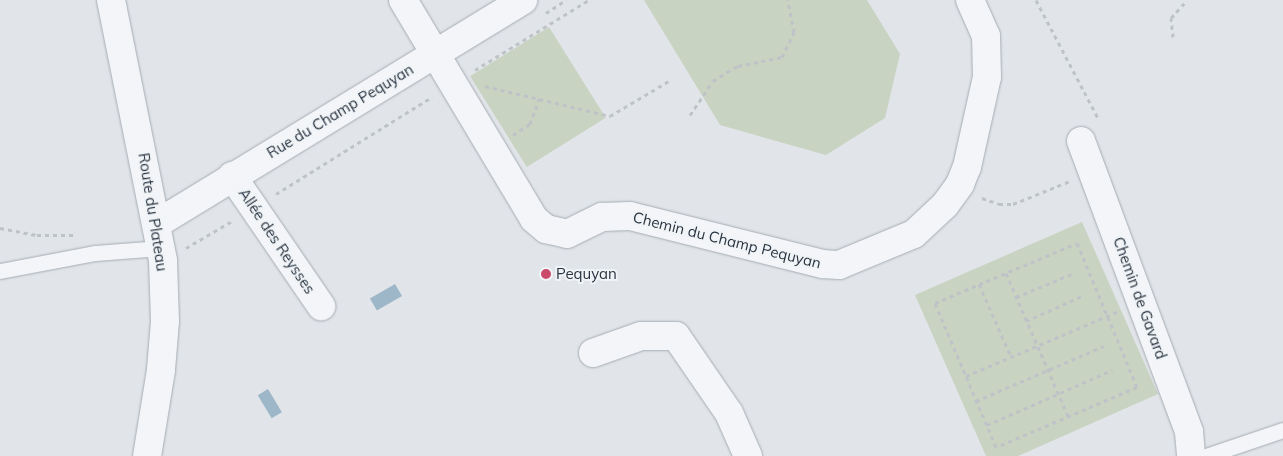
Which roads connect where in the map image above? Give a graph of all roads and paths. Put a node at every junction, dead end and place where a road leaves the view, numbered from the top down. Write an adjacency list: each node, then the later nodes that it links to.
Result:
1 (111, 0): 24 (street, Route du Plateau)
2 (403, 0): 10 (street, Chemin du Champ Pequyan)
3 (523, 0): 10 (street, Rue du Champ Pequyan)
4 (588, 0): 11 (path)
5 (788, 0): 14 (path)
6 (970, 0): 20 (street, Chemin du Champ Pequyan)
7 (1036, 0): 15 (path)
8 (1187, 0): 9 (path)
9 (1173, 37)
10 (437, 54): 11 (street, Chemin du Champ Pequyan); 19 (street, Rue du Champ Pequyan)
11 (457, 81): 13 (path); 17 (street, Chemin du Champ Pequyan); 21 (path)
12 (669, 81): 13 (path)
13 (539, 99): 17 (path)
14 (690, 115)
15 (1099, 120)
16 (1081, 141): 18 (street, Chemin de Gavard)
17 (492, 147): 20 (street, Chemin du Champ Pequyan)
18 (1093, 170): 20 (path); 31 (street, Chemin de Gavard)
19 (232, 176): 21 (street, Allée des Reysses); 24 (street, Rue du Champ Pequyan)
20 (960, 184)
21 (255, 207): 24 (path); 32 (street, Allée des Reysses)
22 (0, 228): 23 (path)
23 (76, 235)
24 (161, 244): 25 (lane); 47 (street, Route du Plateau)
25 (0, 271)
26 (1006, 273): 28 (path); 30 (path); 33 (path)
27 (1074, 273): 30 (path)
28 (979, 284): 38 (path); 41 (path)
29 (1082, 296): 34 (path)
30 (1016, 297): 34 (path)
31 (1141, 301): 33 (path); 49 (street, Chemin de Gavard)
32 (321, 306)
33 (1108, 316): 35 (path); 44 (path)
34 (1026, 321): 35 (path)
35 (1038, 346): 38 (path); 39 (path)
36 (1104, 346): 39 (path)
37 (593, 353): 48 (street)
38 (1012, 357): 41 (path)
39 (1048, 370): 42 (path); 43 (path)
40 (1112, 370): 42 (path)
41 (966, 376): 43 (path)
42 (1058, 394): 44 (path); 45 (path)
43 (976, 400): 45 (path)
44 (1068, 416): 45 (path)
45 (987, 425)
46 (1283, 430): 50 (lane)
47 (147, 456)
48 (748, 456)
49 (1191, 456)
50 (1206, 456)

